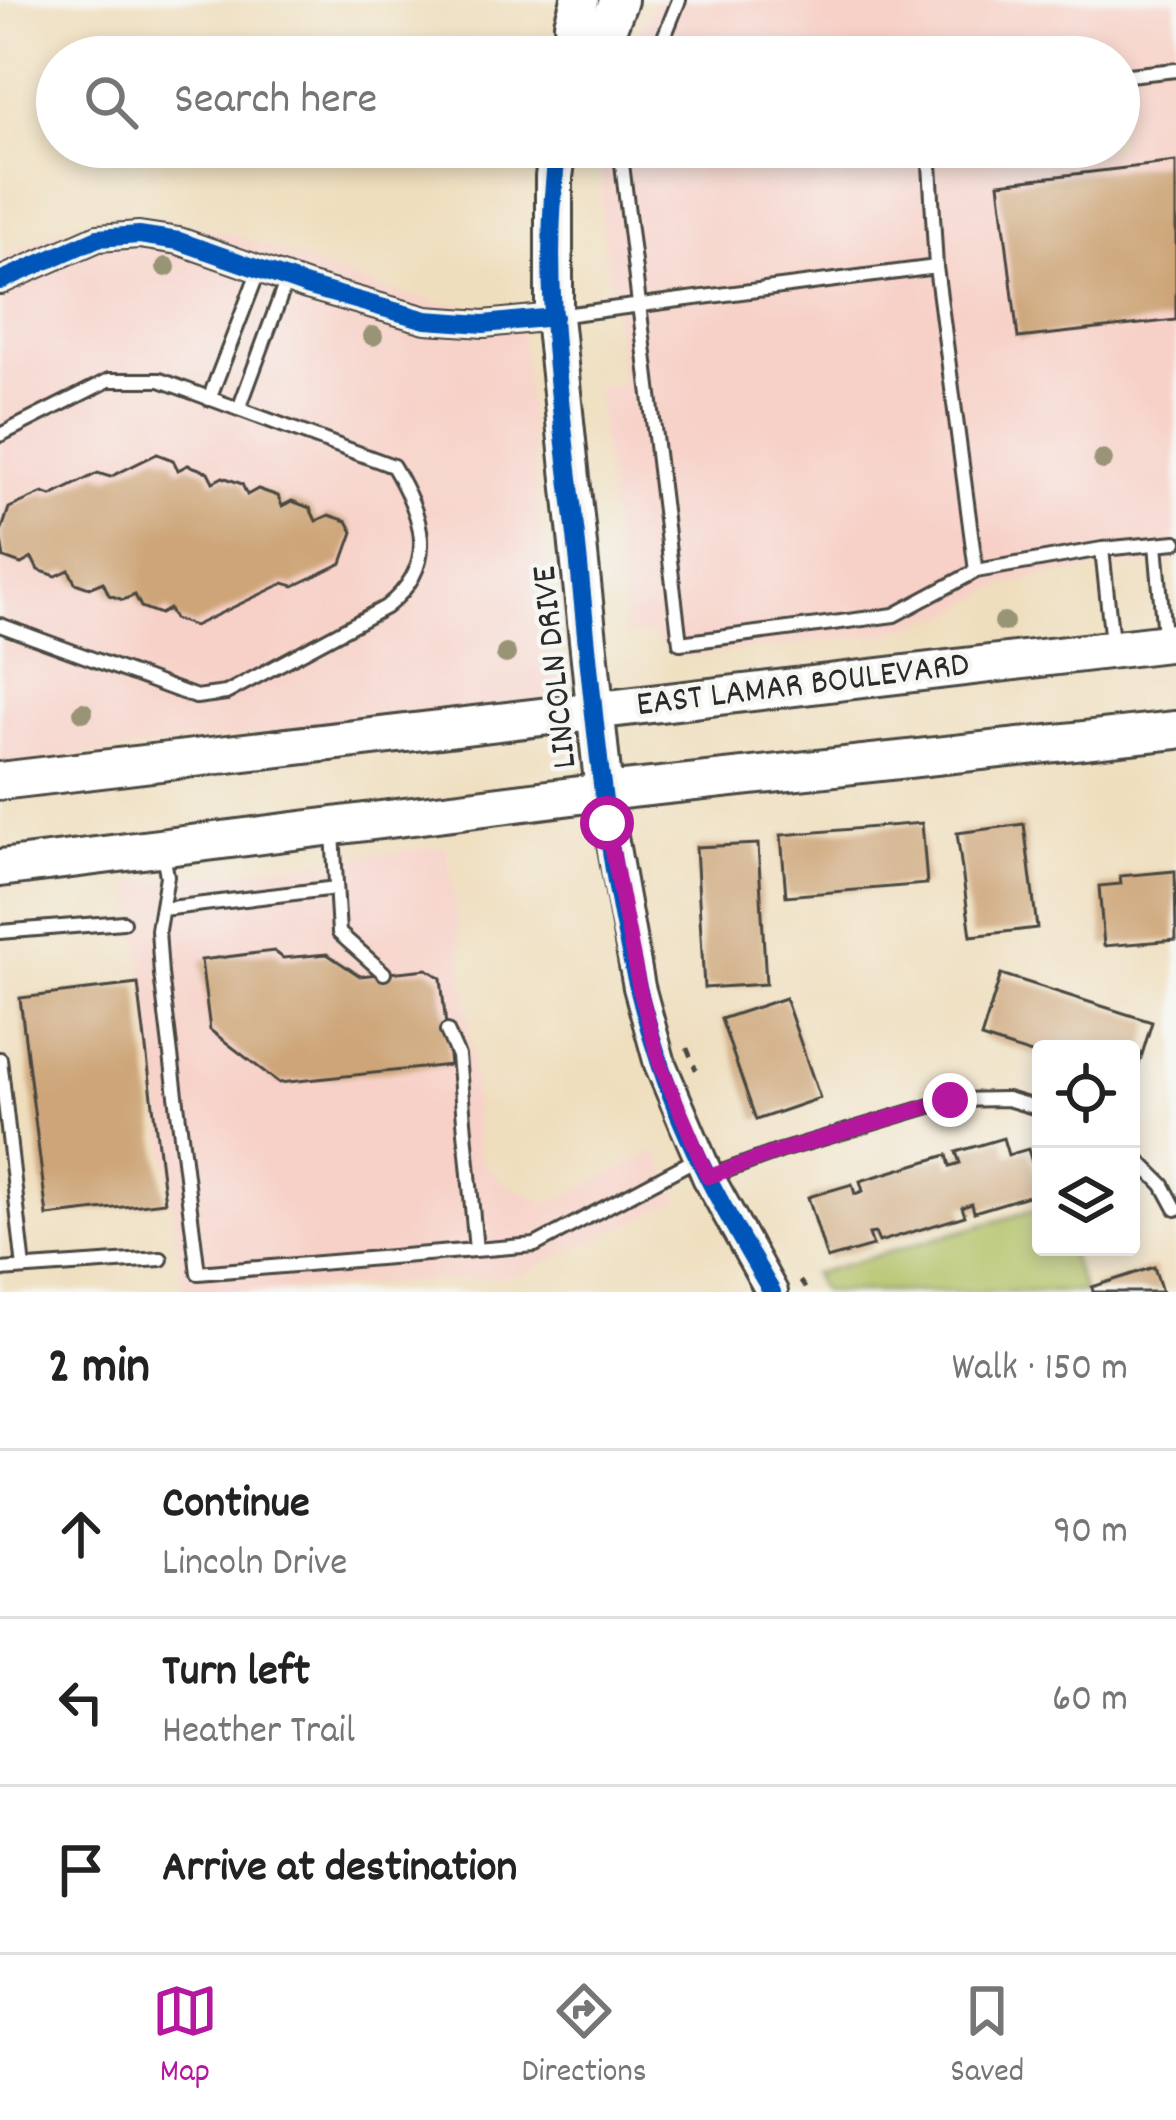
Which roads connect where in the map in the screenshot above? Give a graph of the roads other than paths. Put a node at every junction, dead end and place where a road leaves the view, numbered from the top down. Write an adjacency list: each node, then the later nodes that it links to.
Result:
1 (580, 0): 4 (main road)
2 (620, 0): 5 (main road)
3 (679, 0): 6 (lane)
4 (574, 36)
5 (603, 36)
6 (664, 36)
7 (1176, 70): 8 (lane)
8 (1140, 74)
9 (555, 168): 17 (main road, LINCOLN DRIVE)
10 (622, 168): 16 (lane)
11 (930, 168): 12 (lane)
12 (936, 267): 16 (lane); 24 (lane)
13 (260, 269): 14 (street); 15 (street); 18 (lane)
14 (287, 279): 17 (street); 19 (lane)
15 (0, 281)
16 (636, 306): 17 (lane); 24 (lane)
17 (554, 316): 28 (main road, LINCOLN DRIVE)
18 (209, 398): 19 (lane); 20 (lane)
19 (239, 409): 25 (lane)
20 (0, 435)
21 (1176, 542): 22 (lane)
22 (1156, 544): 23 (lane); 26 (lane)
23 (1102, 549): 24 (lane); 27 (lane)
24 (976, 572)
25 (0, 625)
26 (1170, 643): 27 (main road, EAST LAMAR BOULEVARD)
27 (1112, 650): 28 (main road, EAST LAMAR BOULEVARD)
28 (596, 711): 30 (main road, EAST LAMAR BOULEVARD); 31 (main road, LINCOLN DRIVE)
29 (1176, 730): 31 (main road)
30 (0, 781)
31 (604, 792): 32 (main road); 44 (street, LINCOLN DRIVE)
32 (333, 829): 33 (main road); 35 (lane)
33 (162, 849): 34 (main road); 36 (lane)
34 (0, 868)
35 (336, 889): 36 (lane); 39 (lane)
36 (162, 909): 46 (lane)
37 (123, 922): 38 (lane)
38 (0, 932)
39 (384, 973)
40 (447, 1031): 46 (lane)
41 (0, 1059): 48 (lane)
42 (1032, 1106): 44 (lane)
43 (1140, 1162): 45 (lane)
44 (703, 1167): 46 (lane); 50 (street, LINCOLN DRIVE)
45 (1176, 1209)
46 (476, 1250)
47 (161, 1259): 48 (lane)
48 (24, 1268): 49 (lane)
49 (0, 1270)
50 (772, 1292)

